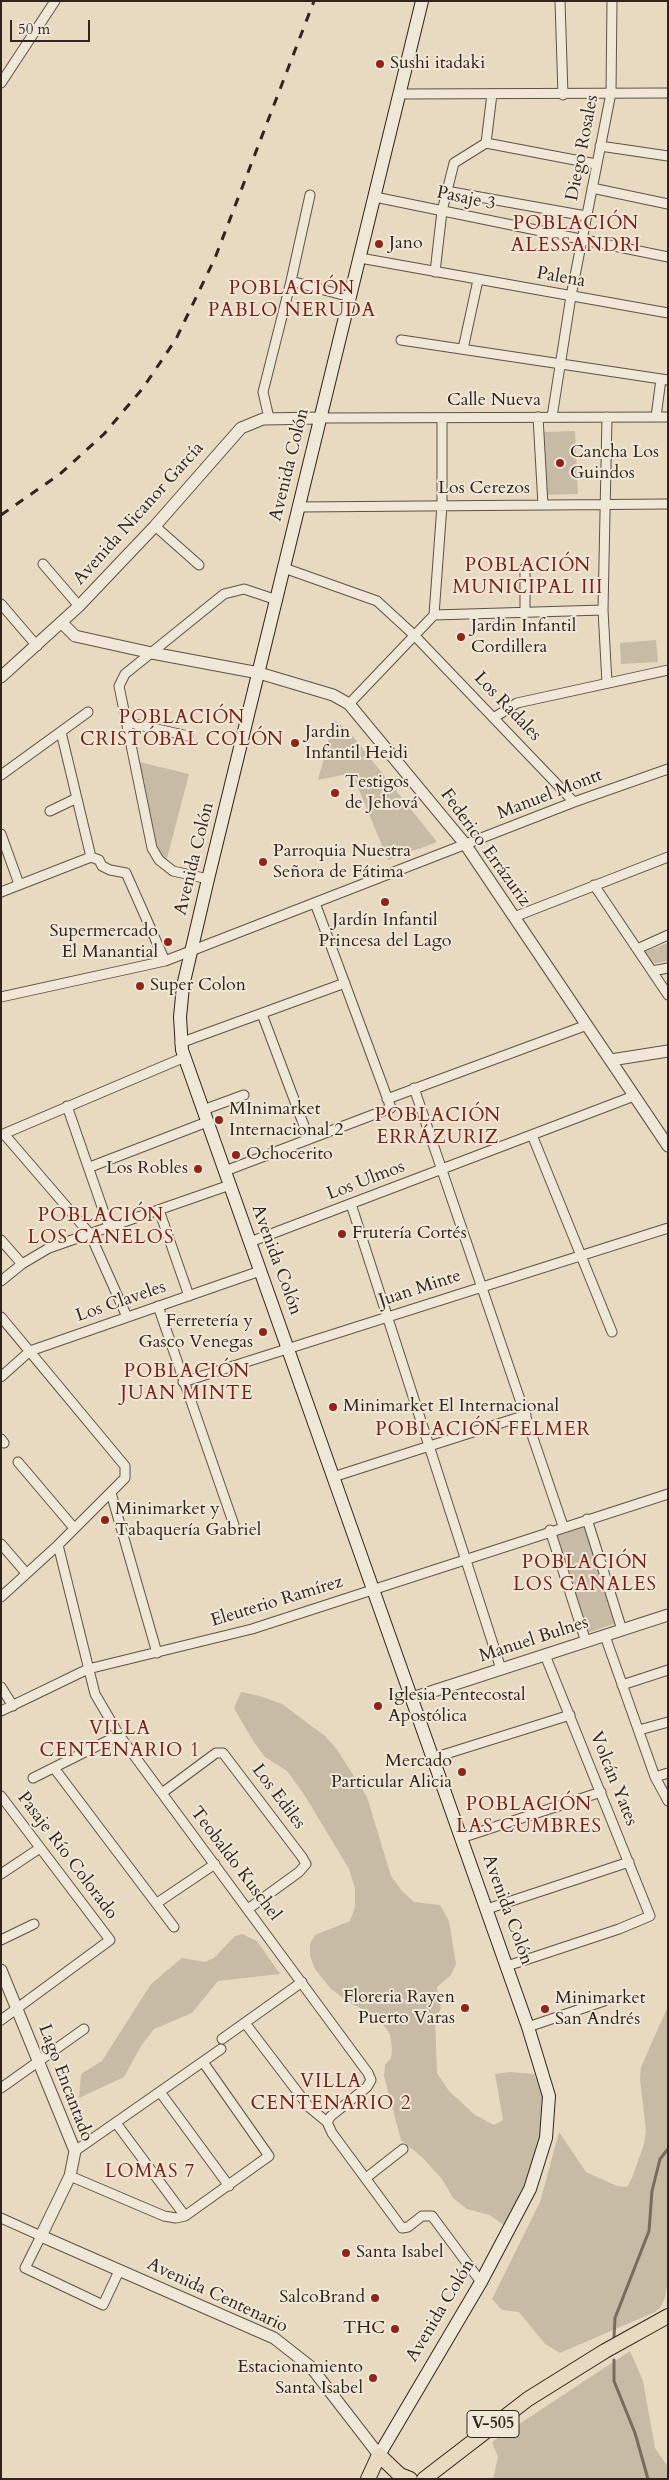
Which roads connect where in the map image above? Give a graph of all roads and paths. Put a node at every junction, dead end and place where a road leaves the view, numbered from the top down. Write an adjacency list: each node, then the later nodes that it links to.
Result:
1 (55, 1): 5 (street)
2 (422, 1): 8 (main road, Avenida Colón)
3 (560, 1): 10 (street)
4 (612, 1): 6 (street, Diego Rosales)
5 (1, 83)
6 (611, 93): 7 (street); 10 (street); 12 (street, Diego Rosales)
7 (668, 93)
8 (399, 94): 9 (street); 18 (main road, Avenida Colón)
9 (492, 94): 10 (street); 11 (street)
10 (563, 95)
11 (486, 143): 14 (street); 16 (street)
12 (600, 146): 13 (street); 14 (street, Diego Rosales)
13 (668, 156)
14 (596, 164): 15 (street, Diego Rosales)
15 (592, 188): 19 (street); 21 (street, Diego Rosales)
16 (446, 191): 20 (street); 21 (street)
17 (310, 195): 27 (street)
18 (375, 197): 20 (street, Pasaje 3); 24 (main road, Avenida Colón)
19 (668, 204)
20 (442, 211): 22 (street, Pasaje 3); 25 (street)
21 (586, 216): 22 (street, Diego Rosales)
22 (582, 239): 23 (street, Pasaje 3); 28 (street, Diego Rosales)
23 (668, 257)
24 (360, 258): 25 (street, Palena); 29 (main road, Avenida Colón)
25 (435, 272): 26 (street, Palena)
26 (478, 280): 28 (street, Palena); 32 (street)
27 (291, 282): 29 (street); 40 (street)
28 (571, 296): 30 (street, Palena); 33 (street, Diego Rosales)
29 (350, 297): 41 (main road, Avenida Colón)
30 (668, 313)
31 (401, 340): 32 (street)
32 (464, 349): 33 (street)
33 (562, 362): 34 (street); 36 (street, Diego Rosales)
34 (665, 379): 38 (street)
35 (538, 417): 36 (street, Calle Nueva); 42 (street, Calle Nueva); 46 (street)
36 (552, 417): 37 (street, Calle Nueva)
37 (607, 417): 38 (street, Calle Nueva); 43 (street)
38 (656, 417): 39 (street, Calle Nueva)
39 (668, 417)
40 (269, 418): 41 (street, Avenida Nicanor García); 48 (street, Avenida Nicanor García)
41 (321, 418): 42 (street, Calle Nueva); 47 (main road, Avenida Colón)
42 (442, 418): 45 (street)
43 (605, 503): 44 (street, Los Cerezos); 46 (street, Los Cerezos); 56 (street)
44 (668, 504)
45 (442, 505): 46 (street, Los Cerezos); 47 (street, Los Cerezos); 58 (street)
46 (543, 505)
47 (300, 507): 51 (main road, Avenida Colón)
48 (155, 526): 50 (street); 55 (street, Avenida Nicanor García)
49 (43, 564): 55 (street)
50 (199, 565)
51 (284, 568): 53 (main road, Avenida Colón); 60 (street, Los Radales)
52 (525, 568): 57 (street)
53 (277, 600): 62 (street); 64 (main road, Avenida Colón)
54 (1, 604): 61 (street)
55 (79, 606): 59 (street, Avenida Nicanor García)
56 (603, 610): 57 (street); 66 (street)
57 (525, 613): 58 (street)
58 (434, 615): 60 (street)
59 (62, 623): 61 (street, Avenida Nicanor García); 62 (street, Federico Errázuriz)
60 (414, 635): 67 (street); 69 (street, Los Radales)
61 (37, 646): 65 (street, Avenida Nicanor García)
62 (152, 653): 64 (street, Federico Errázuriz); 70 (street)
63 (668, 670): 66 (street)
64 (259, 673): 67 (street, Federico Errázuriz); 82 (main road, Avenida Colón)
65 (1, 677)
66 (607, 684): 69 (street)
67 (349, 704): 79 (street, Federico Errázuriz)
68 (88, 712): 71 (street)
69 (495, 717): 76 (street, Los Radales)
70 (126, 722): 72 (street); 82 (street)
71 (61, 732): 74 (street); 75 (street)
72 (188, 736)
73 (668, 769): 76 (street, Manuel Montt)
74 (1, 775)
75 (75, 799): 77 (street); 80 (street)
76 (574, 802): 79 (street, Manuel Montt)
77 (50, 811)
78 (1, 834): 83 (street)
79 (465, 844): 86 (street, Manuel Montt); 87 (street, Federico Errázuriz)
80 (91, 857): 83 (street); 91 (street)
81 (668, 857): 84 (street)
82 (208, 879): 90 (main road, Avenida Colón)
83 (19, 884): 85 (street)
84 (594, 885): 87 (street); 89 (street)
85 (1, 892)
86 (315, 903): 90 (street, Manuel Montt); 94 (street)
87 (514, 917): 98 (street, Federico Errázuriz)
88 (668, 936): 89 (street)
89 (637, 949): 93 (street)
90 (192, 951): 91 (street, Manuel Montt); 99 (main road, Avenida Colón)
91 (165, 961): 96 (street, Manuel Montt)
92 (668, 968): 93 (street)
93 (652, 971): 95 (street)
94 (345, 983): 97 (street); 106 (street)
95 (668, 995)
96 (1, 997)
97 (262, 1014): 99 (street); 111 (street)
98 (587, 1025): 102 (street, Federico Errázuriz); 103 (street)
99 (180, 1043): 101 (main road, Avenida Colón)
100 (668, 1051): 102 (street)
101 (184, 1058): 107 (street); 108 (main road, Avenida Colón)
102 (612, 1060): 105 (street, Federico Errázuriz)
103 (414, 1088): 106 (street); 114 (street)
104 (244, 1095): 108 (street)
105 (634, 1096): 110 (street, Los Ulmos); 112 (street, Federico Errázuriz)
106 (389, 1103): 111 (street)
107 (67, 1106): 109 (street); 113 (street)
108 (205, 1116): 113 (street); 115 (main road, Avenida Colón)
109 (2, 1134): 121 (street)
110 (532, 1135): 114 (street, Los Ulmos); 124 (street)
111 (309, 1139): 115 (street)
112 (668, 1146)
113 (90, 1167): 119 (street)
114 (442, 1168): 117 (street, Los Ulmos); 128 (street)
115 (225, 1171): 116 (main road, Avenida Colón)
116 (230, 1185): 118 (street); 123 (main road, Avenida Colón)
117 (351, 1204): 123 (street, Los Ulmos); 131 (street)
118 (159, 1210): 119 (street); 129 (street)
119 (109, 1228): 121 (street)
120 (668, 1228): 124 (street, Juan Minte)
121 (90, 1234): 125 (street); 133 (street)
122 (1, 1240): 125 (street)
123 (250, 1242): 126 (main road, Avenida Colón)
124 (581, 1255): 128 (street, Juan Minte); 134 (street)
125 (22, 1264): 127 (street)
126 (260, 1271): 129 (street, Los Claveles); 135 (main road, Avenida Colón)
127 (1, 1281)
128 (483, 1286): 131 (street, Juan Minte); 139 (street)
129 (189, 1296): 130 (street, Los Claveles)
130 (158, 1306): 133 (street, Los Claveles); 138 (street)
131 (388, 1316): 135 (street, Juan Minte); 140 (street)
132 (1, 1317): 136 (street)
133 (127, 1317): 136 (street, Los Claveles)
134 (612, 1332)
135 (288, 1348): 138 (street, Juan Minte); 142 (main road, Avenida Colón)
136 (30, 1352): 137 (street, Los Claveles); 143 (street)
137 (1, 1377)
138 (182, 1382): 146 (street)
139 (526, 1415): 140 (street); 147 (street)
140 (431, 1446): 142 (street); 152 (street)
141 (18, 1462): 148 (street)
142 (333, 1477): 154 (main road, Avenida Colón)
143 (111, 1493): 148 (street); 160 (street)
144 (668, 1494): 145 (street, Eleuterio Ramírez)
145 (588, 1519): 147 (street, Eleuterio Ramírez); 157 (street)
146 (234, 1525)
147 (564, 1526): 149 (street, Eleuterio Ramírez)
148 (74, 1528): 151 (street)
149 (550, 1530): 152 (street, Eleuterio Ramírez); 159 (street)
150 (1, 1544): 153 (street)
151 (58, 1545): 153 (street); 162 (street, Teobaldo Kuschel)
152 (465, 1559): 154 (street, Eleuterio Ramírez); 163 (street)
153 (26, 1573): 155 (street)
154 (372, 1590): 160 (street, Eleuterio Ramírez); 167 (main road, Avenida Colón)
155 (1, 1597)
156 (668, 1615): 157 (street, Manuel Bulnes)
157 (622, 1630): 158 (street, Manuel Bulnes)
158 (605, 1636): 159 (street, Manuel Bulnes); 165 (street)
159 (586, 1642): 161 (street, Manuel Bulnes)
160 (157, 1653): 162 (street, Eleuterio Ramírez)
161 (546, 1655): 163 (street, Manuel Bulnes); 170 (street, Volcán Yates)
162 (88, 1669): 168 (street, Eleuterio Ramírez); 173 (street, Teobaldo Kuschel)
163 (501, 1669): 167 (street, Manuel Bulnes)
164 (668, 1670): 165 (street)
165 (622, 1685): 172 (street)
166 (1, 1687): 168 (street)
167 (412, 1698): 174 (main road, Avenida Colón)
168 (12, 1706): 169 (street, Eleuterio Ramírez)
169 (1, 1711)
170 (570, 1715): 174 (street); 179 (street, Volcán Yates)
171 (668, 1722): 172 (street)
172 (639, 1730): 177 (street)
173 (119, 1735): 175 (street); 180 (street, Teobaldo Kuschel)
174 (433, 1758): 183 (main road, Avenida Colón)
175 (54, 1768): 178 (street); 188 (street)
176 (668, 1773): 177 (street)
177 (655, 1777): 182 (street)
178 (33, 1778)
179 (601, 1792): 183 (street); 185 (street, Volcán Yates)
180 (162, 1793): 186 (street, Teobaldo Kuschel); 189 (street, Los Ediles)
181 (1, 1796): 184 (street, Pasaje Río Colorado)
182 (668, 1801)
183 (461, 1838): 190 (main road, Avenida Colón)
184 (40, 1848): 187 (street); 198 (street, Pasaje Río Colorado)
185 (629, 1862): 190 (street); 194 (street, Volcán Yates)
186 (215, 1864): 188 (street); 189 (street, Teobaldo Kuschel)
187 (1, 1874)
188 (156, 1903): 192 (street)
189 (248, 1909): 196 (street, Teobaldo Kuschel)
190 (487, 1909): 194 (main road, Avenida Colón)
191 (34, 1924): 193 (street)
192 (174, 1927)
193 (1, 1940)
194 (507, 1966): 201 (main road, Avenida Colón)
195 (1, 1970): 198 (street, Lago Encantado)
196 (302, 1982): 200 (street); 210 (street, Teobaldo Kuschel)
197 (604, 2001): 201 (street)
198 (17, 2008): 199 (street); 205 (street, Lago Encantado)
199 (1, 2020)
200 (245, 2023): 203 (street); 210 (street)
201 (528, 2027): 221 (main road, Avenida Colón)
202 (84, 2028): 205 (street)
203 (222, 2039)
204 (221, 2050): 206 (street)
205 (38, 2060): 207 (street); 213 (street, Lago Encantado)
206 (203, 2062): 208 (street); 216 (street)
207 (4, 2085): 209 (street)
208 (160, 2092): 211 (street); 216 (street)
209 (1, 2094)
210 (327, 2122): 215 (street)
211 (116, 2123): 213 (street); 217 (street)
212 (403, 2149): 215 (street)
213 (75, 2151): 214 (street, Lago Encantado)
214 (70, 2176): 217 (street); 219 (street, Lago Encantado)
215 (366, 2178): 221 (street)
216 (229, 2186): 217 (street)
217 (185, 2216)
218 (1, 2218): 219 (street, Avenida Centenario)
219 (41, 2236): 220 (street, Avenida Centenario); 220 (street)
220 (119, 2271): 223 (street, Avenida Centenario)
221 (481, 2282): 223 (main road, Avenida Colón)
222 (668, 2316): 226 (main road, V-505)
223 (379, 2455): 224 (main road, Avenida Colón); 225 (main road)
224 (368, 2479)
225 (410, 2479)
226 (424, 2479)

